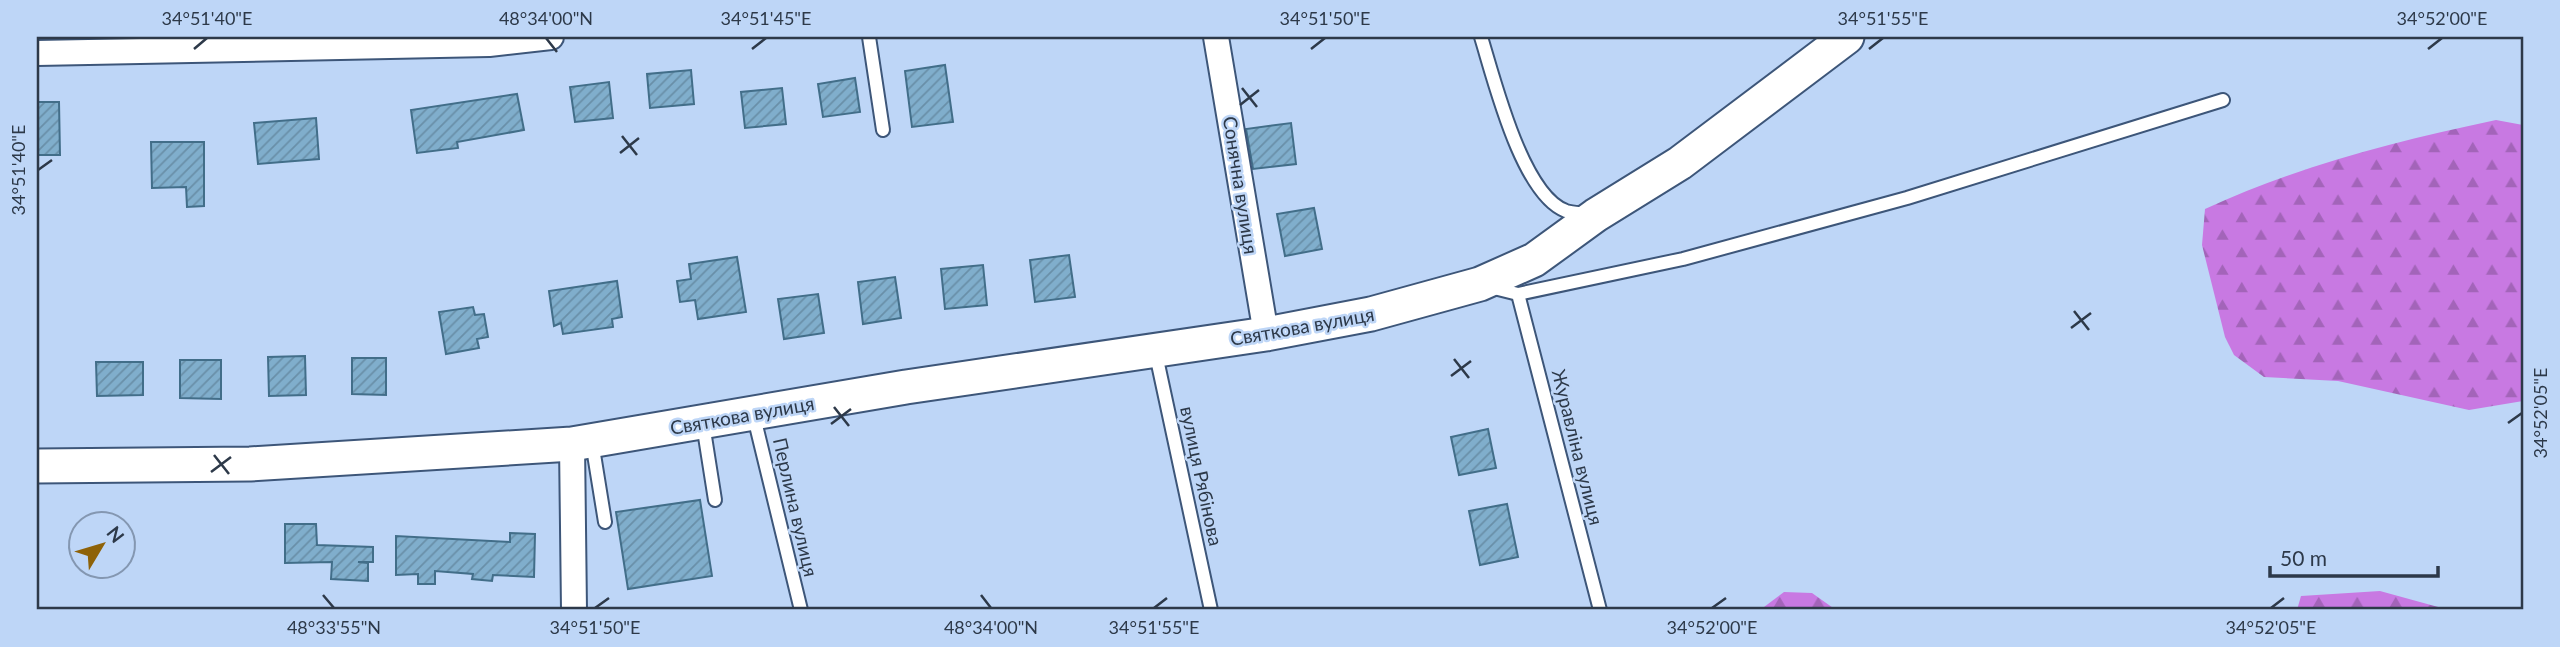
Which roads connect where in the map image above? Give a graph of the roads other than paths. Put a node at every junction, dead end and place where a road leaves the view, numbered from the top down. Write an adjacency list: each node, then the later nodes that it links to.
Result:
1 (551, 37): 6 (street)
2 (869, 37): 8 (lane)
3 (1216, 37): 12 (street, Сонячна вулиця)
4 (1481, 37): 9 (lane)
5 (1847, 37): 9 (main road, Святкова вулиця)
6 (37, 53)
7 (2223, 100): 11 (lane)
8 (883, 130)
9 (1595, 215): 10 (main road, Святкова вулиця)
10 (1480, 284): 11 (lane); 12 (main road, Святкова вулиця)
11 (1518, 294): 23 (lane, Журавліна вулиця)
12 (1266, 334): 13 (main road, Святкова вулиця)
13 (1155, 350): 14 (main road, Святкова вулиця); 22 (lane, вулиця Рябінова)
14 (753, 413): 15 (main road, Святкова вулиця); 21 (lane, Перлина вулиця)
15 (703, 422): 16 (main road, Святкова вулиця); 18 (lane)
16 (582, 442): 17 (main road, Святкова вулиця); 19 (lane); 20 (street)
17 (37, 466)
18 (715, 500)
19 (605, 522)
20 (574, 610)
21 (800, 610)
22 (1211, 610)
23 (1600, 610)

